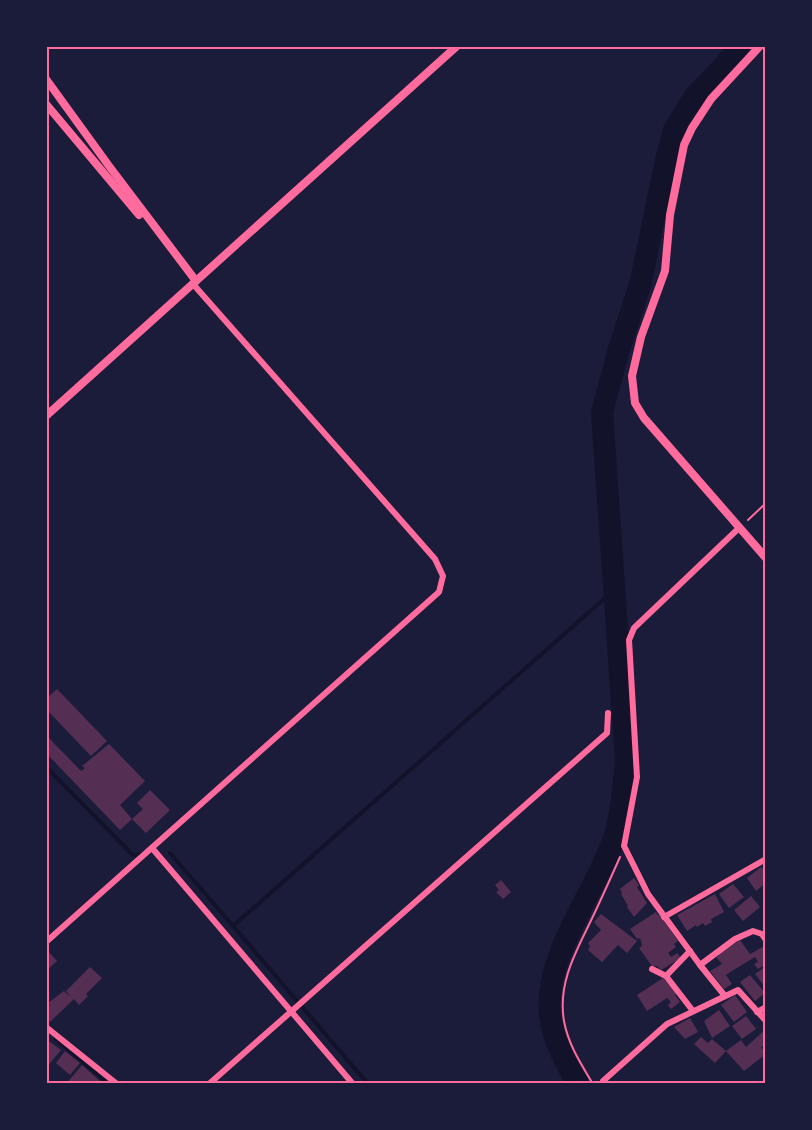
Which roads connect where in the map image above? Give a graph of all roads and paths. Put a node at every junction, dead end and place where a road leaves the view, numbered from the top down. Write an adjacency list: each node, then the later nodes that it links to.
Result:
1 (457, 46): 5 (street)
2 (760, 46): 8 (street)
3 (46, 79): 5 (street)
4 (46, 104): 5 (street)
5 (195, 283): 6 (street); 12 (street)
6 (46, 416)
7 (765, 503): 8 (path)
8 (739, 528): 9 (street); 11 (street)
9 (765, 558)
10 (608, 713): 23 (street)
11 (624, 846): 14 (street); 31 (path)
12 (152, 848): 16 (street); 23 (street)
13 (765, 859): 14 (street)
14 (664, 917): 17 (street)
15 (765, 940): 18 (street)
16 (46, 942)
17 (690, 951): 18 (street); 20 (street)
18 (700, 965): 21 (street)
19 (652, 969): 20 (street)
20 (666, 976): 24 (street)
21 (725, 996): 24 (street); 25 (street)
22 (765, 1006): 25 (street)
23 (291, 1011): 29 (street); 30 (street)
24 (693, 1011): 32 (street)
25 (757, 1012): 26 (street)
26 (765, 1021)
27 (46, 1027): 28 (street)
28 (117, 1083)
29 (209, 1083)
30 (353, 1083)
31 (593, 1083)
32 (602, 1083)

